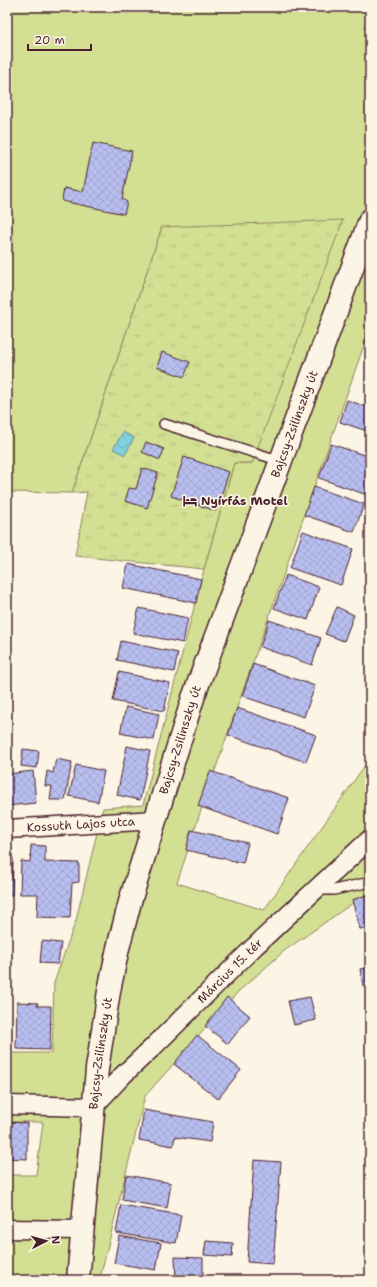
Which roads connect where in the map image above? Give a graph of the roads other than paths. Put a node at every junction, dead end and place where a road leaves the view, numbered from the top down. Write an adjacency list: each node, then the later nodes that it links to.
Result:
1 (370, 220): 3 (main road, Bajcsy-Zsilinszky út)
2 (164, 424): 3 (lane)
3 (281, 461): 4 (main road, Bajcsy-Zsilinszky út)
4 (155, 820): 5 (street, Kossuth Lajos utca); 10 (main road, Bajcsy-Zsilinszky út)
5 (7, 829)
6 (370, 840): 8 (street, Március 15. tér)
7 (370, 882): 8 (lane)
8 (316, 890): 10 (street, Március 15. tér)
9 (7, 1105): 10 (street)
10 (93, 1107): 12 (main road, Bajcsy-Zsilinszky út)
11 (7, 1229): 12 (street)
12 (82, 1230): 13 (main road, Bajcsy-Zsilinszky út)
13 (78, 1280)

